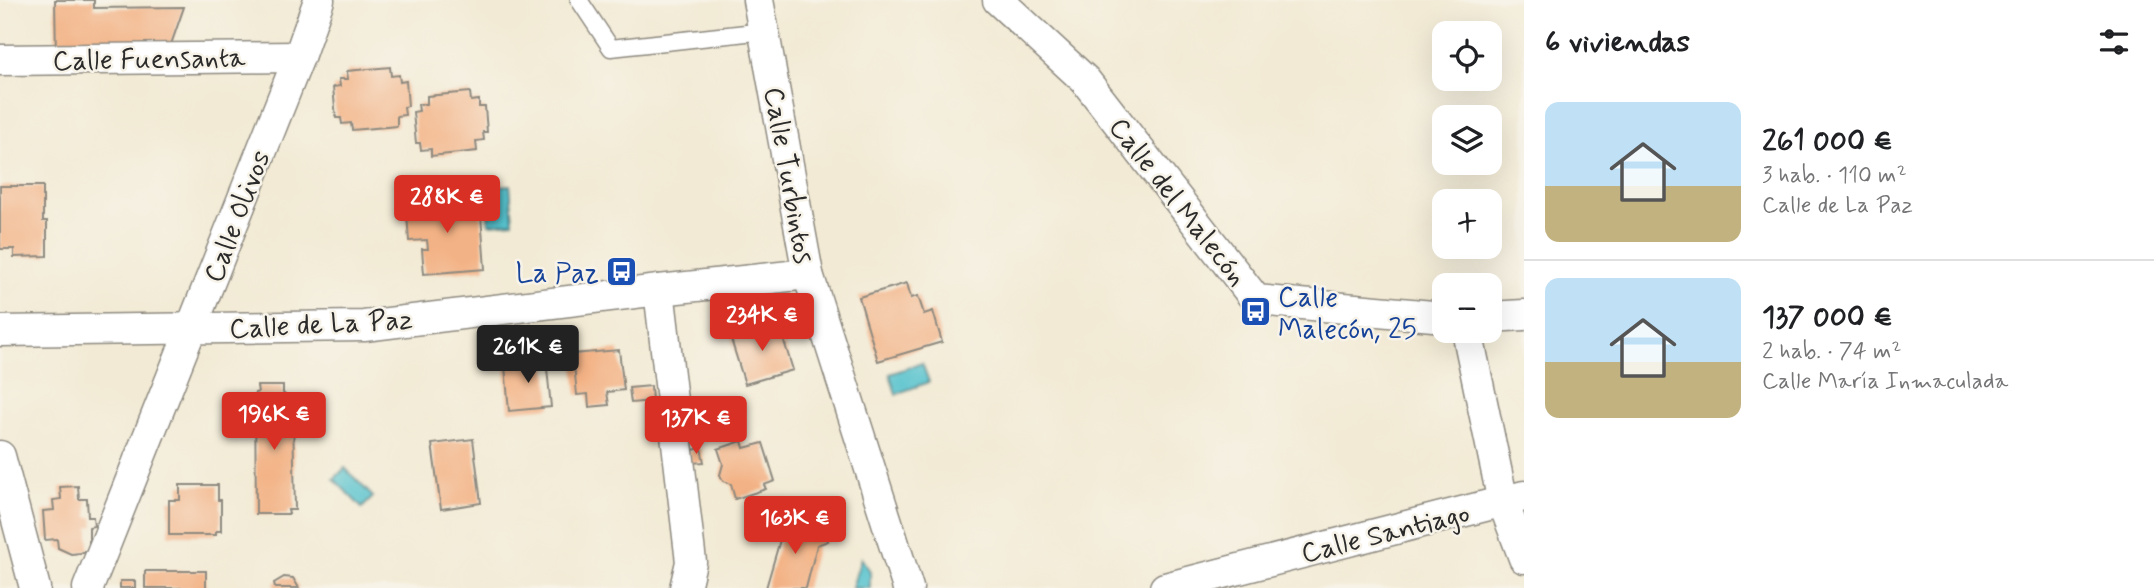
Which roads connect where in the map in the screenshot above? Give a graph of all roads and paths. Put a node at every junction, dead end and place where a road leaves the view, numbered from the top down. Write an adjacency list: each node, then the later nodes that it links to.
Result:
1 (319, 0): 6 (street, Calle Olivos)
2 (579, 0): 5 (lane)
3 (758, 0): 5 (street, Calle Turbintos)
4 (998, 0): 11 (street, Calle del Malecón)
5 (764, 31): 8 (street, Calle Turbintos)
6 (299, 57): 7 (street, Calle Fuensanta); 13 (street, Calle Olivos)
7 (0, 60)
8 (808, 274): 9 (street, Calle de La Paz); 22 (street, Calle Turbintos)
9 (659, 290): 13 (street, Calle de La Paz); 21 (street)
10 (1524, 315): 12 (street)
11 (1432, 316)
12 (1502, 316)
13 (192, 328): 14 (street, Calle de La Paz); 20 (street, Calle Olivos)
14 (0, 331)
15 (1470, 343): 17 (street)
16 (0, 456): 19 (street)
17 (1513, 499): 18 (street); 23 (street, Calle Santiago)
18 (1524, 558)
19 (35, 588)
20 (88, 588)
21 (685, 588)
22 (908, 588)
23 (1165, 588)

